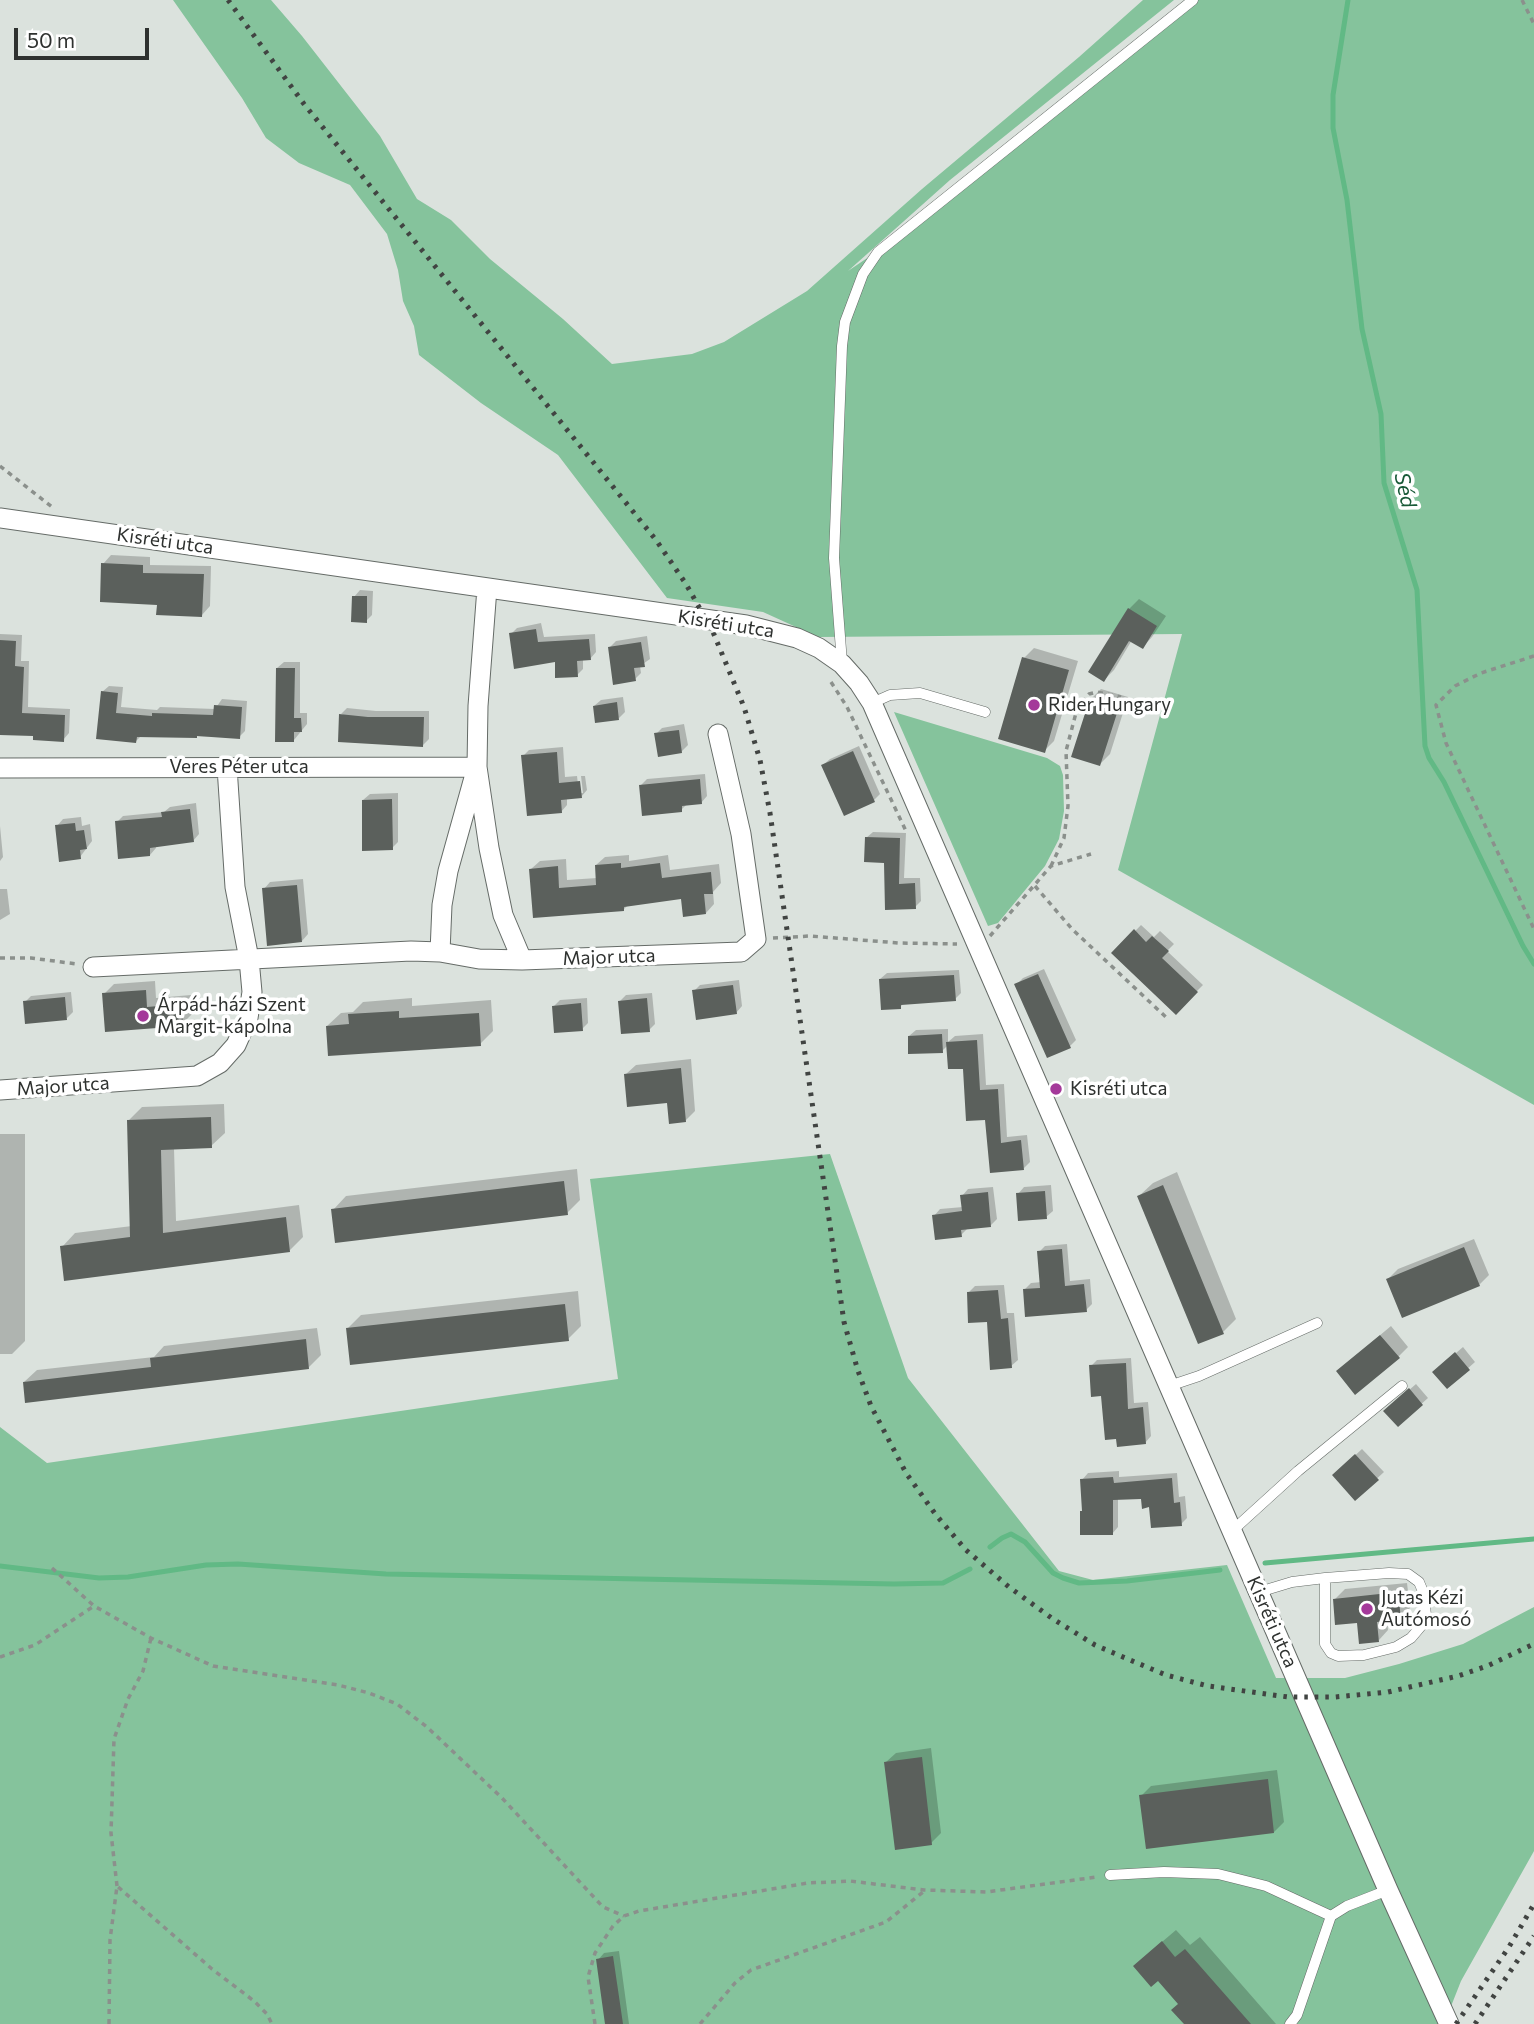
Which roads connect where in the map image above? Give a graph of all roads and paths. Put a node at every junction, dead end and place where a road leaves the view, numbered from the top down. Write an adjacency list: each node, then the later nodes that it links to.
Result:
1 (1193, 0): 9 (lane)
2 (1522, 0): 3 (path)
3 (1534, 24)
4 (0, 466): 6 (path)
5 (0, 518): 6 (street, Kisréti utca)
6 (78, 528): 7 (street, Kisréti utca)
7 (487, 589): 9 (street, Kisréti utca); 15 (street)
8 (1534, 656): 21 (path)
9 (842, 664): 12 (street, Kisréti utca)
10 (830, 681): 18 (path)
11 (1121, 697): 19 (path)
12 (872, 703): 13 (lane); 34 (street, Kisréti utca)
13 (985, 712)
14 (718, 734): 23 (street)
15 (477, 766): 16 (street, Veres Péter utca); 26 (street); 29 (street)
16 (227, 767): 17 (street, Veres Péter utca); 28 (street)
17 (0, 768)
18 (906, 832)
19 (1051, 866)
20 (1035, 886): 31 (path)
21 (1534, 929)
22 (953, 932): 25 (path)
23 (756, 939): 24 (path); 29 (street, Major utca)
24 (836, 939)
25 (959, 944)
26 (440, 952): 28 (street, Major utca); 29 (street, Major utca)
27 (0, 958): 30 (path)
28 (248, 960): 30 (street, Major utca); 32 (street, Major utca)
29 (522, 960)
30 (93, 967)
31 (1169, 1020)
32 (0, 1090)
33 (1317, 1323): 34 (lane)
34 (1169, 1386): 36 (street, Kisréti utca)
35 (1402, 1386): 36 (lane)
36 (1232, 1531): 39 (street, Kisréti utca)
37 (52, 1568): 40 (path)
38 (1325, 1578): 38 (lane); 39 (lane)
39 (1259, 1592): 46 (street, Kisréti utca)
40 (94, 1606): 41 (path); 42 (path)
41 (151, 1638): 44 (path); 47 (path)
42 (0, 1657)
43 (1110, 1875): 45 (path); 48 (lane)
44 (117, 1886): 49 (path); 50 (path)
45 (924, 1890): 47 (path); 52 (path)
46 (1388, 1890): 48 (lane); 54 (street, Kisréti utca)
47 (624, 1916): 51 (path)
48 (1331, 1916): 53 (lane)
49 (109, 2024)
50 (272, 2024)
51 (595, 2024)
52 (700, 2024)
53 (1290, 2024)
54 (1449, 2024)

